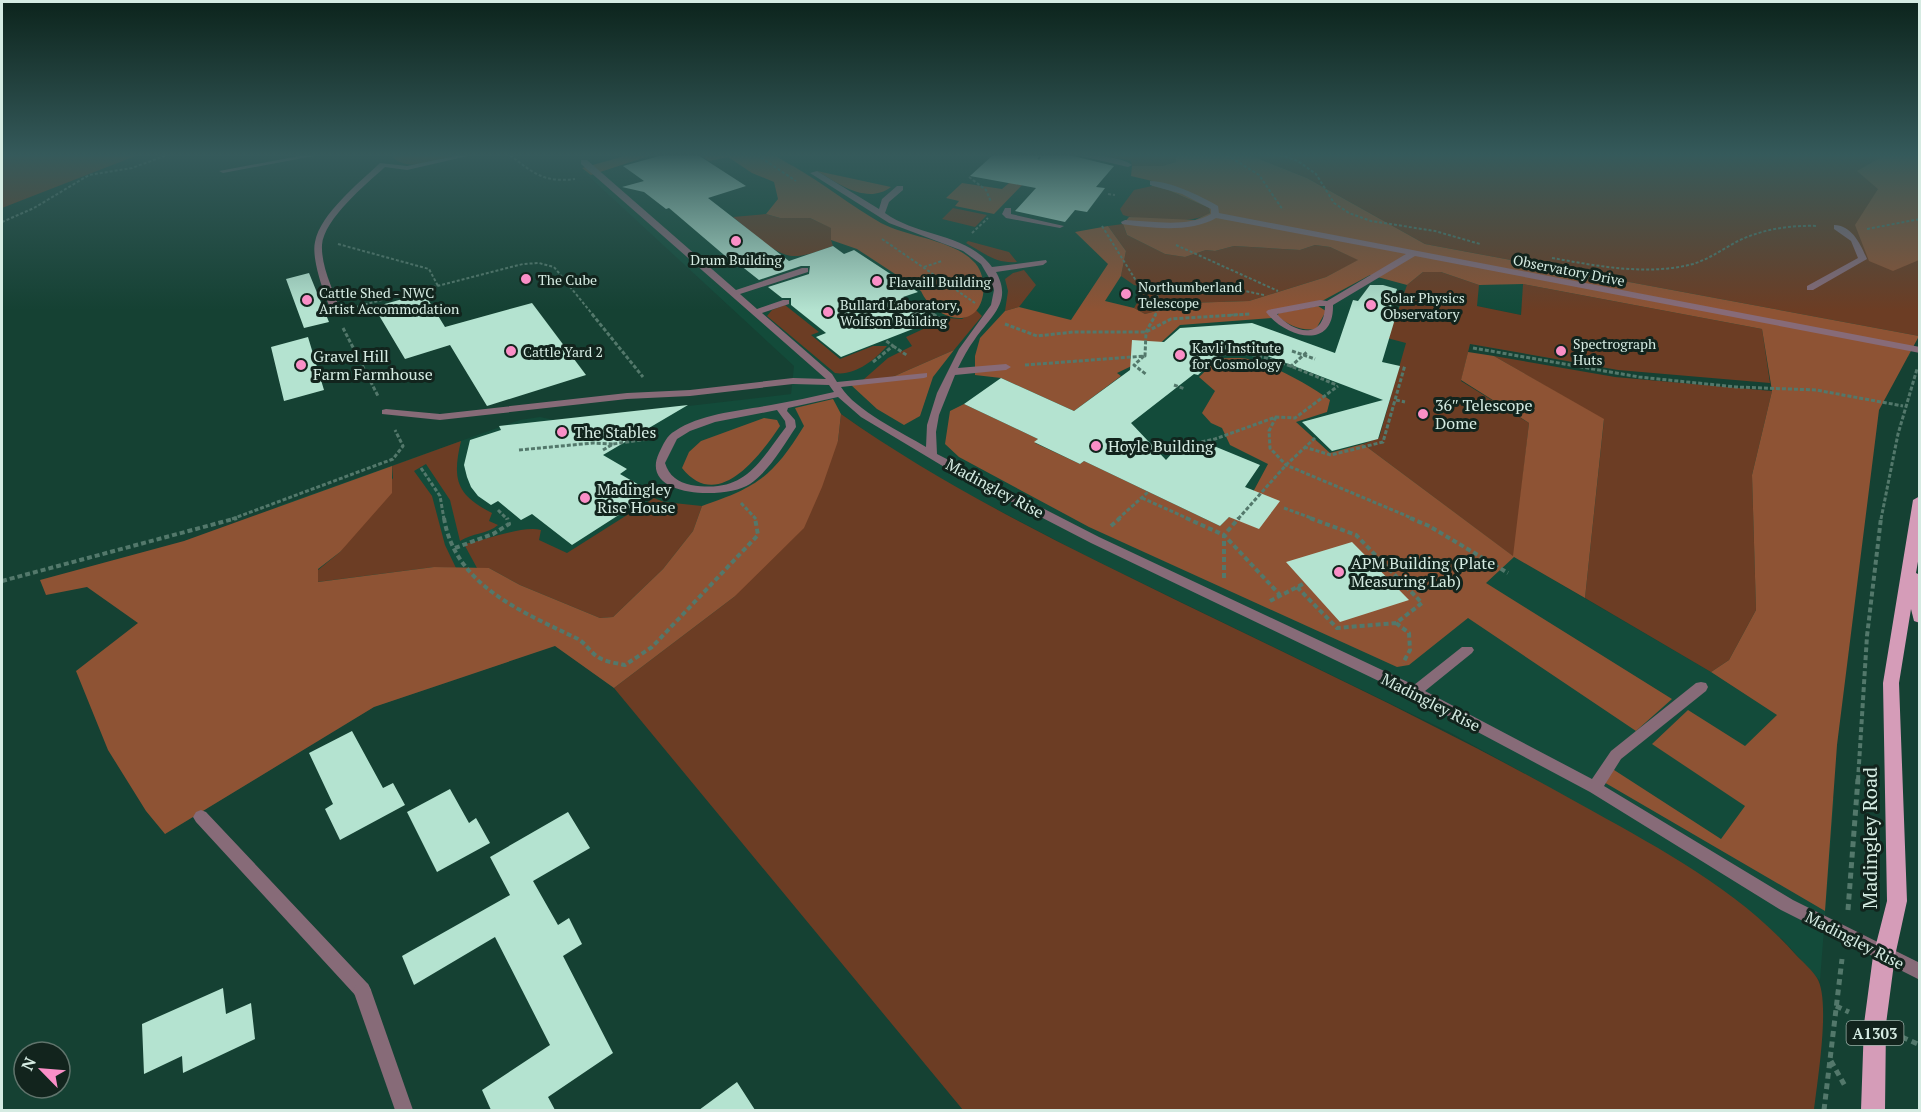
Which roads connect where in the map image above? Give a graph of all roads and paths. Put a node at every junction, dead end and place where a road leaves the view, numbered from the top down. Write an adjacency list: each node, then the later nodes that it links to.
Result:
1 (36, 207): 15 (path)
2 (340, 207): 21 (street)
3 (636, 207): 33 (street, Madingley Rise)
4 (869, 207): 12 (street)
5 (883, 207): 12 (street)
6 (993, 207): 10 (path)
7 (1213, 207): 13 (street)
8 (1281, 207): 20 (path)
9 (1340, 207): 23 (path)
10 (994, 211): 11 (path); 24 (path)
11 (1007, 212): 17 (street)
12 (881, 214): 24 (street)
13 (1215, 214): 16 (street); 20 (street, Observatory Drive)
14 (1920, 219): 19 (path)
15 (2, 220)
16 (1125, 222)
17 (1060, 226)
18 (1102, 226): 30 (path)
19 (1837, 227): 26 (path); 32 (street)
20 (1297, 230): 25 (street, Observatory Drive)
21 (319, 238): 31 (path); 38 (street)
22 (1168, 241): 35 (path)
23 (1486, 246)
24 (963, 248): 29 (street)
25 (1412, 254): 36 (street); 49 (street, Observatory Drive)
26 (1543, 256)
27 (1043, 262): 29 (street)
28 (805, 270): 33 (street)
29 (991, 270): 41 (street)
30 (1146, 285): 35 (path); 43 (path)
31 (438, 286): 38 (path); 67 (path)
32 (1810, 288)
33 (735, 293): 39 (street, Madingley Rise)
34 (786, 302): 39 (street)
35 (1309, 304): 36 (street); 40 (street)
36 (1329, 304): 44 (street)
37 (914, 305): 42 (path)
38 (336, 312): 72 (path)
39 (756, 312): 65 (street, Madingley Rise)
40 (1271, 312): 43 (path); 44 (street)
41 (992, 314): 43 (path); 60 (street)
42 (939, 318)
43 (1146, 332): 52 (path)
44 (1317, 333): 46 (street)
45 (885, 340): 47 (path)
46 (1316, 345): 59 (path)
47 (893, 346): 51 (path); 57 (path)
48 (1473, 348): 71 (path)
49 (1920, 350)
50 (1292, 351): 53 (path, bridge)
51 (908, 356)
52 (1145, 356): 58 (path); 63 (path)
53 (1315, 359)
54 (1212, 360): 59 (path)
55 (1920, 361): 61 (path)
56 (1406, 365): 68 (path)
57 (868, 366)
58 (1006, 367): 60 (street)
59 (1289, 367): 73 (path)
60 (951, 372): 81 (street)
61 (1918, 373): 71 (path)
62 (924, 375): 65 (street)
63 (1147, 375)
64 (1174, 385): 66 (path)
65 (836, 387): 67 (street); 70 (street); 81 (street, Madingley Rise)
66 (1185, 389)
67 (658, 396): 72 (street)
68 (1396, 400): 69 (path); 77 (path)
69 (1404, 402)
70 (783, 406): 74 (street); 84 (street)
71 (1903, 406): 111 (path)
72 (386, 412): 97 (path)
73 (1276, 417): 78 (path); 82 (path)
74 (675, 434): 76 (path); 84 (street)
75 (1315, 438): 77 (path)
76 (613, 444): 79 (path); 80 (path)
77 (1303, 446): 82 (path)
78 (1178, 447)
79 (519, 450)
80 (603, 450)
81 (932, 453): 93 (street, Madingley Rise)
82 (1286, 465): 92 (path); 96 (path)
83 (421, 468): 94 (path)
84 (729, 489): 94 (path)
85 (1148, 492): 86 (path)
86 (1142, 498): 92 (path); 93 (path)
87 (1920, 500): 95 (main road, Madingley Road / A1303)
88 (625, 506): 91 (path)
89 (1284, 508): 104 (path)
90 (498, 510): 94 (path)
91 (609, 511)
92 (1224, 535): 100 (path); 101 (path)
93 (1095, 540): 101 (street, Madingley Rise)
94 (455, 548)
95 (1911, 566): 103 (main road, Madingley Road / A1303); 112 (main road, Madingley Road / A1303)
96 (1508, 573)
97 (2, 581)
98 (1305, 583): 99 (path)
99 (1298, 587): 100 (path); 104 (path)
100 (1280, 595): 102 (path)
101 (1224, 603): 102 (street, Madingley Rise)
102 (1246, 613): 106 (street, Madingley Rise)
103 (1920, 617)
104 (1396, 623): 106 (path)
105 (1467, 650): 108 (street)
106 (1393, 682): 108 (street, Madingley Rise)
107 (1701, 687): 109 (street)
108 (1415, 692): 109 (street, Madingley Rise)
109 (1594, 788): 111 (street, Madingley Rise)
110 (201, 817): 114 (street)
111 (1845, 935): 112 (street, Madingley Rise); 115 (path)
112 (1884, 956): 113 (street, Madingley Rise); 116 (main road, Madingley Road / A1303)
113 (1920, 972)
114 (404, 1110)
115 (1824, 1110)
116 (1873, 1110)

